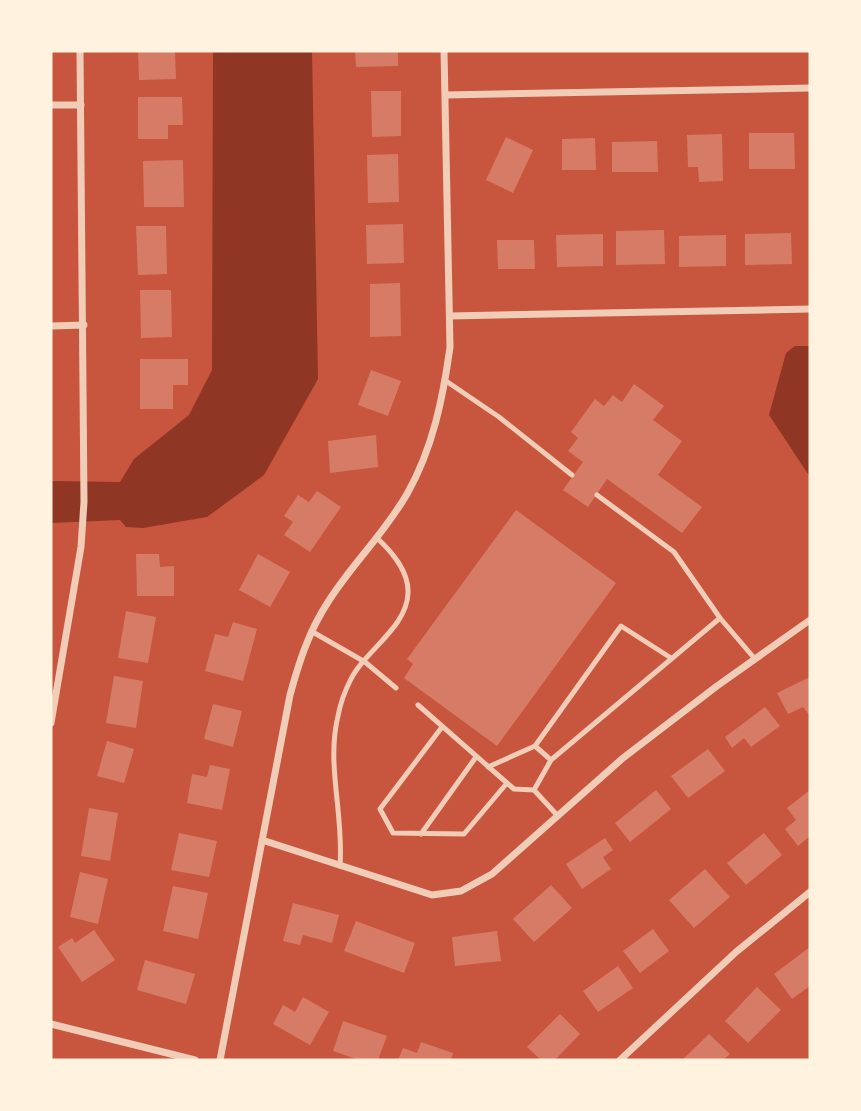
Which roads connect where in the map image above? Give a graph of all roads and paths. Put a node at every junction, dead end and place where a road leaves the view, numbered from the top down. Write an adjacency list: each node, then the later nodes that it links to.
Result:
1 (80, 51): 6 (street)
2 (444, 51): 4 (street)
3 (810, 88): 4 (street)
4 (445, 96): 8 (street)
5 (51, 105): 6 (street)
6 (81, 105): 9 (street)
7 (810, 309): 8 (street)
8 (450, 316): 11 (street)
9 (84, 325): 10 (street); 21 (street)
10 (51, 326)
11 (446, 381): 12 (lane); 14 (street)
12 (572, 475)
13 (597, 495): 15 (lane)
14 (377, 538): 17 (street); 20 (lane)
15 (720, 618): 18 (lane); 19 (lane)
16 (810, 620): 19 (street)
17 (311, 631): 20 (lane); 34 (street)
18 (671, 658): 26 (lane); 28 (lane)
19 (755, 659): 32 (street)
20 (365, 662): 22 (lane); 35 (lane)
21 (55, 678): 24 (street)
22 (396, 688)
23 (418, 705): 25 (lane)
24 (51, 723)
25 (442, 727): 27 (lane); 33 (lane)
26 (535, 746): 28 (lane); 29 (lane)
27 (476, 757): 29 (lane); 33 (lane)
28 (551, 760): 31 (lane)
29 (488, 767): 30 (lane)
30 (506, 783): 31 (lane); 33 (lane)
31 (534, 790): 32 (lane)
32 (557, 815): 35 (street)
33 (421, 834)
34 (262, 840): 35 (street); 39 (street)
35 (340, 866)
36 (810, 892): 40 (street)
37 (51, 1024): 38 (street)
38 (195, 1060)
39 (220, 1060)
40 (620, 1060)

